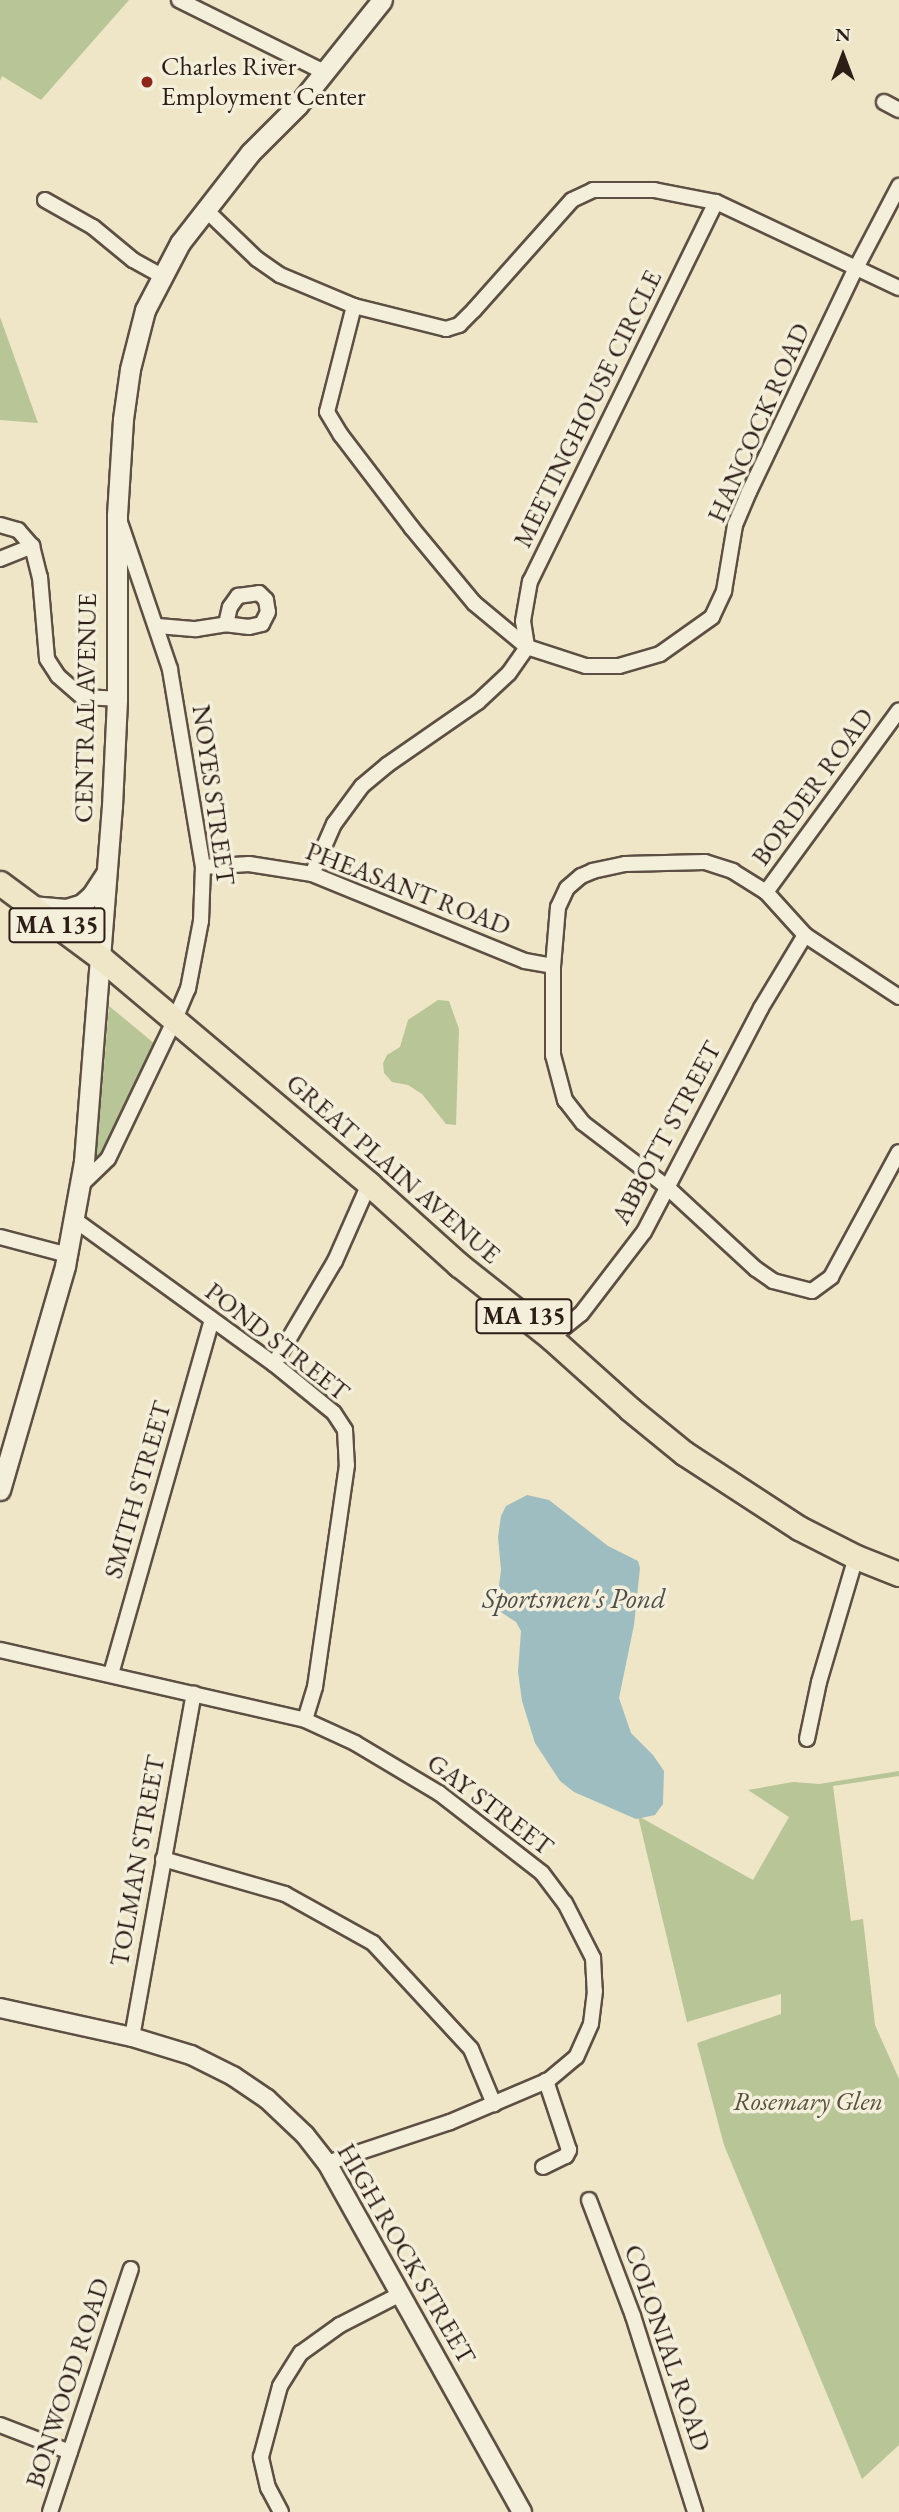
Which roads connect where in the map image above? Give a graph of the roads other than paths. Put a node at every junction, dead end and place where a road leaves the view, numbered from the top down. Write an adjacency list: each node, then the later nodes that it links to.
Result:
1 (180, 0): 3 (street)
2 (382, 0): 3 (main road, CENTRAL AVENUE)
3 (324, 72): 9 (main road, CENTRAL AVENUE)
4 (884, 102): 5 (street)
5 (899, 110)
6 (899, 186): 10 (street, HANCOCK ROAD)
7 (45, 200): 11 (street)
8 (716, 202): 10 (street); 13 (street); 20 (street, MEETINGHOUSE CIRCLE)
9 (205, 209): 11 (main road, CENTRAL AVENUE); 13 (street)
10 (856, 268): 12 (street); 20 (street, HANCOCK ROAD)
11 (162, 276): 14 (main road, CENTRAL AVENUE)
12 (899, 288)
13 (354, 306): 20 (street)
14 (117, 515): 19 (street, NOYES STREET); 21 (main road, CENTRAL AVENUE)
15 (0, 525): 16 (street)
16 (32, 546): 17 (street); 21 (street)
17 (0, 559)
18 (226, 624): 19 (street)
19 (158, 626): 23 (street, NOYES STREET)
20 (527, 647): 25 (street)
21 (117, 699): 24 (main road, CENTRAL AVENUE)
22 (899, 710): 27 (street, BORDER ROAD)
23 (203, 867): 25 (street, PHEASANT ROAD); 33 (street, NOYES STREET)
24 (107, 871): 28 (main road); 30 (main road, CENTRAL AVENUE)
25 (312, 874): 31 (street, PHEASANT ROAD)
26 (0, 883): 28 (main road, GREAT PLAIN AVENUE / MA 135)
27 (766, 892): 29 (street); 31 (street)
28 (31, 906): 30 (main road, GREAT PLAIN AVENUE / MA 135)
29 (805, 935): 32 (street); 37 (street, ABBOTT STREET)
30 (101, 957): 33 (main road, GREAT PLAIN AVENUE / MA 135); 36 (main road, CENTRAL AVENUE)
31 (553, 965): 37 (street)
32 (899, 997)
33 (175, 1020): 35 (main road, GREAT PLAIN AVENUE / MA 135); 36 (street, NOYES STREET)
34 (899, 1152): 37 (street)
35 (369, 1184): 42 (main road, GREAT PLAIN AVENUE / MA 135); 43 (street)
36 (80, 1185): 38 (main road, CENTRAL AVENUE)
37 (667, 1187): 42 (street, ABBOTT STREET)
38 (75, 1220): 40 (main road, CENTRAL AVENUE); 41 (street, POND STREET)
39 (0, 1237): 40 (street)
40 (68, 1255): 44 (main road, CENTRAL AVENUE)
41 (212, 1320): 43 (street, POND STREET); 48 (street, SMITH STREET)
42 (551, 1338): 45 (main road, GREAT PLAIN AVENUE / MA 135)
43 (274, 1364): 50 (street, POND STREET)
44 (0, 1490)
45 (856, 1557): 46 (main road, GREAT PLAIN AVENUE / MA 135); 51 (street)
46 (899, 1573)
47 (0, 1650): 48 (street, GAY STREET)
48 (111, 1674): 49 (street, GAY STREET)
49 (194, 1694): 50 (street, GAY STREET); 52 (street, TOLMAN STREET)
50 (304, 1720): 55 (street, GAY STREET)
51 (807, 1739)
52 (163, 1858): 54 (street, TOLMAN STREET); 56 (street)
53 (0, 2008): 54 (street, HIGH ROCK STREET)
54 (132, 2037): 57 (street, HIGH ROCK STREET)
55 (546, 2081): 56 (street, GAY STREET); 58 (street)
56 (494, 2104): 57 (street, GAY STREET)
57 (327, 2162): 61 (street, HIGH ROCK STREET)
58 (543, 2167)
59 (589, 2200): 67 (street, COLONIAL ROAD)
60 (131, 2269): 63 (street, BONWOOD ROAD)
61 (399, 2294): 65 (street); 66 (street, HIGH ROCK STREET)
62 (0, 2425): 63 (street)
63 (70, 2452): 64 (street, BONWOOD ROAD)
64 (50, 2512)
65 (281, 2512)
66 (522, 2512)
67 (695, 2512)

